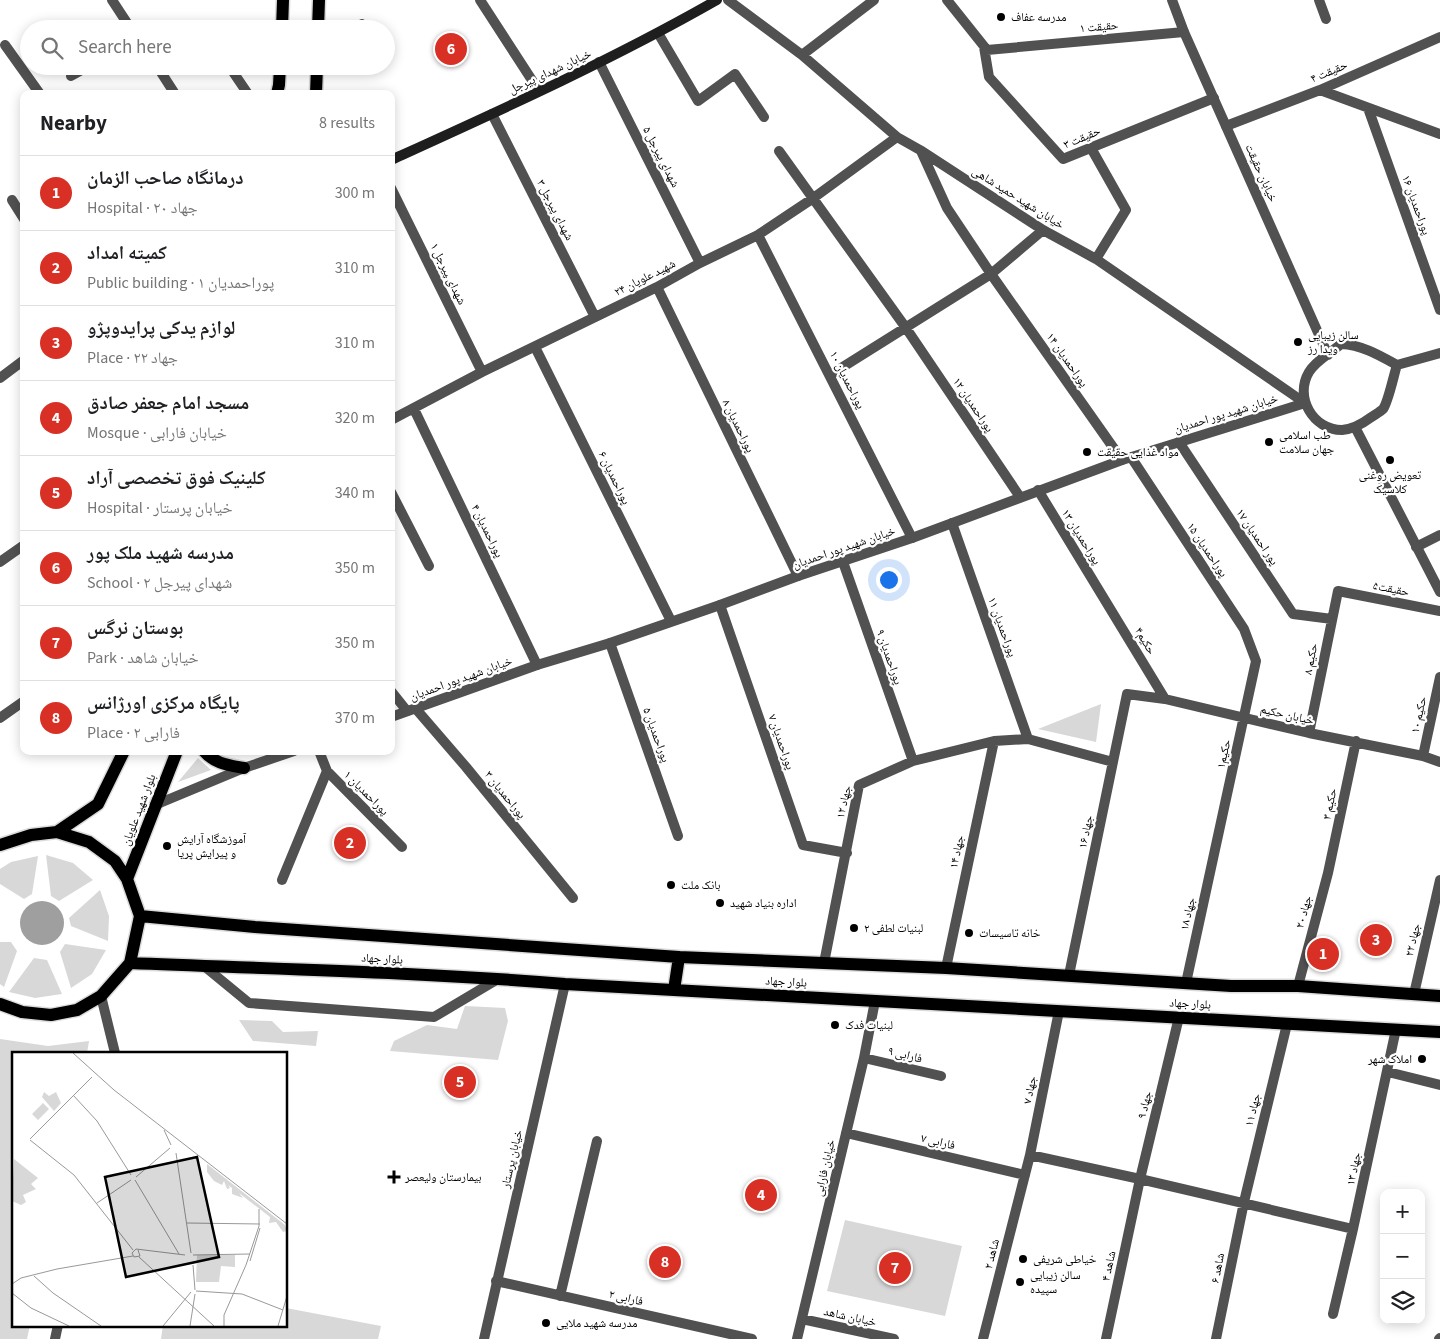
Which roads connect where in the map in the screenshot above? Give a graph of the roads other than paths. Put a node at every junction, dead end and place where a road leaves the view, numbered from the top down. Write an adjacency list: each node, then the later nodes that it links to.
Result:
1 (112, 0): 12 (street)
2 (283, 0): 13 (main road)
3 (319, 0): 14 (main road)
4 (480, 0): 34 (street)
5 (717, 0): 16 (main road, خیابان شهدای پیرجل)
6 (728, 0): 20 (street, خیابان شهید حمید شاهی)
7 (874, 0): 20 (street)
8 (947, 0): 19 (street)
9 (1172, 0): 15 (street, خیابان حقیقت)
10 (1319, 0): 11 (street)
11 (1326, 19)
12 (125, 20)
13 (282, 20)
14 (318, 20)
15 (1184, 32): 19 (street, حقیقت ۱); 35 (street, خیابان حقیقت)
16 (658, 33): 21 (main road, خیابان شهدای پیرجل); 38 (street)
17 (1440, 37): 33 (street, حقیقت ۴)
18 (5, 45): 22 (street)
19 (985, 48): 42 (street, حقیقت ۳)
20 (802, 55): 41 (street, خیابان شهید حمید شاهی)
21 (599, 62): 34 (main road, خیابان شهدای پیرجل); 53 (street, شهدای پیرجل ۵)
22 (20, 66)
23 (26, 75): 28 (street)
24 (163, 75): 29 (street)
25 (235, 75): 30 (street)
26 (280, 75): 31 (main road)
27 (317, 75): 32 (main road)
28 (37, 90)
29 (172, 90)
30 (245, 90)
31 (278, 90)
32 (316, 90)
33 (1320, 90): 36 (street); 39 (street, حقیقت ۴)
34 (539, 91): 37 (main road, خیابان شهدای پیرجل)
35 (1214, 98): 39 (street, خیابان حقیقت); 42 (street, حقیقت ۳)
36 (1368, 108): 40 (street); 56 (street, پوراحمدیان ۱۶)
37 (492, 114): 45 (main road, خیابان شهدای پیرجل); 57 (street, شهدای پیرجل ۳)
38 (764, 117)
39 (1226, 126): 61 (street, خیابان حقیقت)
40 (1440, 134)
41 (897, 136): 43 (street, خیابان شهید حمید شاهی); 47 (street, شهید علویان ۲۴)
42 (1090, 148): 52 (street)
43 (920, 150): 50 (street, خیابان شهید حمید شاهی); 54 (street, پوراحمدیان ۱۴)
44 (779, 151): 47 (street, پوراحمدیان ۱۲)
45 (395, 158)
46 (395, 196): 64 (street, شهدای ‍‍‍‍‍‍پیرجل ۱)
47 (812, 199): 51 (street, شهید علویان ۲۴); 58 (street, پوراحمدیان ۱۲)
48 (12, 200): 49 (street)
49 (20, 213)
50 (1043, 230): 52 (street, خیابان شهید حمید شاهی); 54 (street)
51 (758, 235): 53 (street, شهید علویان ۲۴); 65 (street, پوراحمدیان ۱۰)
52 (1096, 259): 67 (street, خیابان شهید حمید شاهی)
53 (700, 263): 55 (street, شهید علویان ۲۴)
54 (991, 274): 58 (street); 72 (street, پوراحمدیان ۱۴)
55 (657, 287): 57 (street, شهید علویان ۲۴); 84 (street, پوراحمدیان ۸)
56 (1440, 310)
57 (594, 317): 59 (street, شهید علویان ۲۴)
58 (906, 328): 65 (street); 74 (street, پوراحمدیان ۱۲)
59 (535, 346): 64 (street, شهید علویان ۲۴); 91 (street, پوراحمدیان ۶)
60 (1440, 353): 63 (street)
61 (1328, 356): 63 (street); 67 (street)
62 (20, 363): 66 (street)
63 (1397, 365): 70 (street)
64 (482, 372): 68 (street, شهید علویان ۲۴)
65 (830, 374): 78 (street, پوراحمدیان ۱۰)
66 (0, 378)
67 (1305, 403): 70 (street); 71 (street, خیابان شهید پور احمدیان)
68 (414, 409): 69 (street, شهید علویان ۲۴); 94 (street, پوراحمدیان ۴)
69 (395, 418)
70 (1355, 427): 79 (street)
71 (1179, 442): 72 (street, خیابان شهید پور احمدیان); 90 (street, پور احمدیان ۱۷)
72 (1126, 458): 73 (street, خیابان شهید پور احمدیان); 93 (street, پوراحمدیان ۱۵)
73 (1038, 490): 74 (street, خیابان شهید پور احمدیان); 87 (street, پوراحمدیان ۱۳)
74 (1020, 497): 76 (street, خیابان شهید پور احمدیان)
75 (395, 500): 83 (street)
76 (952, 523): 78 (street, خیابان شهید پور احمدیان); 105 (street, پوراحمدیان ۱۱)
77 (1440, 535): 79 (street)
78 (912, 538): 82 (street, خیابان شهید پور احمدیان)
79 (1416, 547): 86 (street)
80 (20, 548): 81 (street)
81 (0, 562)
82 (842, 562): 84 (street, خیابان شهید پور احمدیان); 114 (street, پوراحمدیان ۹)
83 (429, 566)
84 (798, 576): 88 (street, خیابان شهید پور احمدیان)
85 (1338, 591): 89 (street, حقیقت۵); 90 (street, حکیم ۸)
86 (1440, 592)
87 (1103, 596): 98 (street, حکیم۴)
88 (720, 605): 91 (street, خیابان شهید پور احمدیان); 125 (street, پوراحمدیان ۷)
89 (1440, 611)
90 (1332, 619): 104 (street, حکیم ۸)
91 (671, 621): 92 (street, خیابان شهید پور احمدیان)
92 (610, 643): 94 (street, خیابان شهید پور احمدیان); 121 (street, پوراحمدیان ۵)
93 (1256, 661): 103 (street, حکیم۱)
94 (537, 665): 100 (street, خیابان شهید پور احمدیان)
95 (1440, 678): 113 (street, حکیم ۱۰)
96 (1127, 694): 98 (street, خیابان حکیم); 115 (street, جهاد ۱۶)
97 (395, 695): 100 (street, پوراحمدیان ۳)
98 (1165, 700): 103 (street, خیابان حکیم)
99 (20, 705): 102 (street)
100 (412, 710): 101 (street, خیابان شهید پور احمدیان); 130 (street, پوراحمدیان ۳)
101 (395, 716)
102 (0, 718)
103 (1245, 718): 104 (street, خیابان حکیم); 124 (street, حکیم۱)
104 (1309, 733): 107 (street, خیابان حکیم)
105 (1028, 739): 106 (street, جهاد ۱۲); 115 (street, جهاد ۱۲)
106 (994, 741): 114 (street, جهاد ۱۲); 136 (street, جهاد ۱۴)
107 (1356, 742): 113 (street, خیابان حکیم); 126 (street, حکیم ۳)
108 (122, 755): 120 (main road)
109 (175, 755): 119 (main road, بلوار شهید علویان)
110 (208, 755): 117 (main road)
111 (282, 755): 117 (street)
112 (320, 755): 118 (street, پوراحمدیان ۱)
113 (1423, 756): 116 (street, خیابان حکیم)
114 (913, 761): 125 (street, جهاد ۱۲)
115 (1113, 762): 137 (street, جهاد ۱۶)
116 (1440, 762)
117 (244, 768): 119 (street)
118 (327, 771): 123 (street, پوراحمدیان ۱); 128 (street)
119 (155, 805): 127 (main road, بلوار شهید علویان)
120 (57, 832): 122 (main road); 127 (main road)
121 (678, 836)
122 (0, 845)
123 (402, 847)
124 (1215, 851): 139 (street, جهاد ۱۸)
125 (847, 853): 134 (street, جهاد ۱۲)
126 (1328, 873): 141 (street, جهاد ۲۰)
127 (127, 879): 131 (main road)
128 (282, 880)
129 (1440, 880): 143 (street, جهاد ۲۲)
130 (573, 898)
131 (140, 916): 132 (main road, بلوار جهاد); 133 (main road)
132 (679, 958): 134 (main road, بلوار جهاد); 142 (main road)
133 (130, 963): 135 (main road, بلوار جهاد); 144 (main road)
134 (824, 964): 136 (main road, بلوار جهاد)
135 (204, 966): 138 (main road, بلوار جهاد); 138 (street)
136 (946, 968): 137 (main road, بلوار جهاد)
137 (1069, 975): 139 (main road, بلوار جهاد)
138 (498, 979): 140 (main road, بلوار جهاد)
139 (1186, 983): 141 (main road, بلوار جهاد)
140 (566, 984): 142 (main road, بلوار جهاد); 166 (street, خیابان پرستار)
141 (1298, 986): 143 (main road, بلوار جهاد)
142 (674, 990): 146 (main road, بلوار جهاد)
143 (1414, 994): 145 (main road, بلوار جهاد)
144 (101, 996): 147 (main road); 153 (street)
145 (1440, 996)
146 (875, 1001): 148 (main road, بلوار جهاد); 154 (street, خیابان فارابی)
147 (0, 1004)
148 (1059, 1010): 149 (main road, بلوار جهاد); 160 (street, جهاد ۷)
149 (1179, 1017): 150 (main road, بلوار جهاد); 162 (street, جهاد ۹)
150 (1287, 1024): 151 (main road, بلوار جهاد); 164 (street, جهاد ۱۱)
151 (1396, 1029): 152 (main road, بلوار جهاد); 155 (street, جهاد ۱۳)
152 (1440, 1032)
153 (116, 1052)
154 (864, 1058): 156 (street, فارابی ۹); 158 (street, خیابان فارابی)
155 (1388, 1072): 157 (street); 165 (street, جهاد ۱۳)
156 (941, 1076)
157 (1440, 1085)
158 (846, 1133): 161 (street, فارابی ۷); 169 (street, خیابان فارابی)
159 (597, 1141): 167 (street)
160 (1030, 1155): 161 (street, جهاد ۷); 162 (street)
161 (1024, 1175): 176 (street, شاهد ۲)
162 (1140, 1179): 163 (street, جهاد ۹); 164 (street)
163 (1136, 1199): 177 (street, شاهد ۴)
164 (1244, 1202): 165 (street); 178 (street, شاهد ۶)
165 (1354, 1229): 168 (street, جهاد ۱۳)
166 (496, 1281): 167 (street, فارابی ۲); 172 (street, خیابان پرستار)
167 (560, 1296): 173 (street, فارابی ۲)
168 (1333, 1314)
169 (802, 1320): 174 (street, خیابان فارابی); 175 (street, خیابان شاهد)
170 (58, 1326): 171 (street)
171 (55, 1339)
172 (484, 1339)
173 (752, 1339)
174 (797, 1339)
175 (894, 1339)
176 (983, 1339)
177 (1106, 1339)
178 (1216, 1339)

